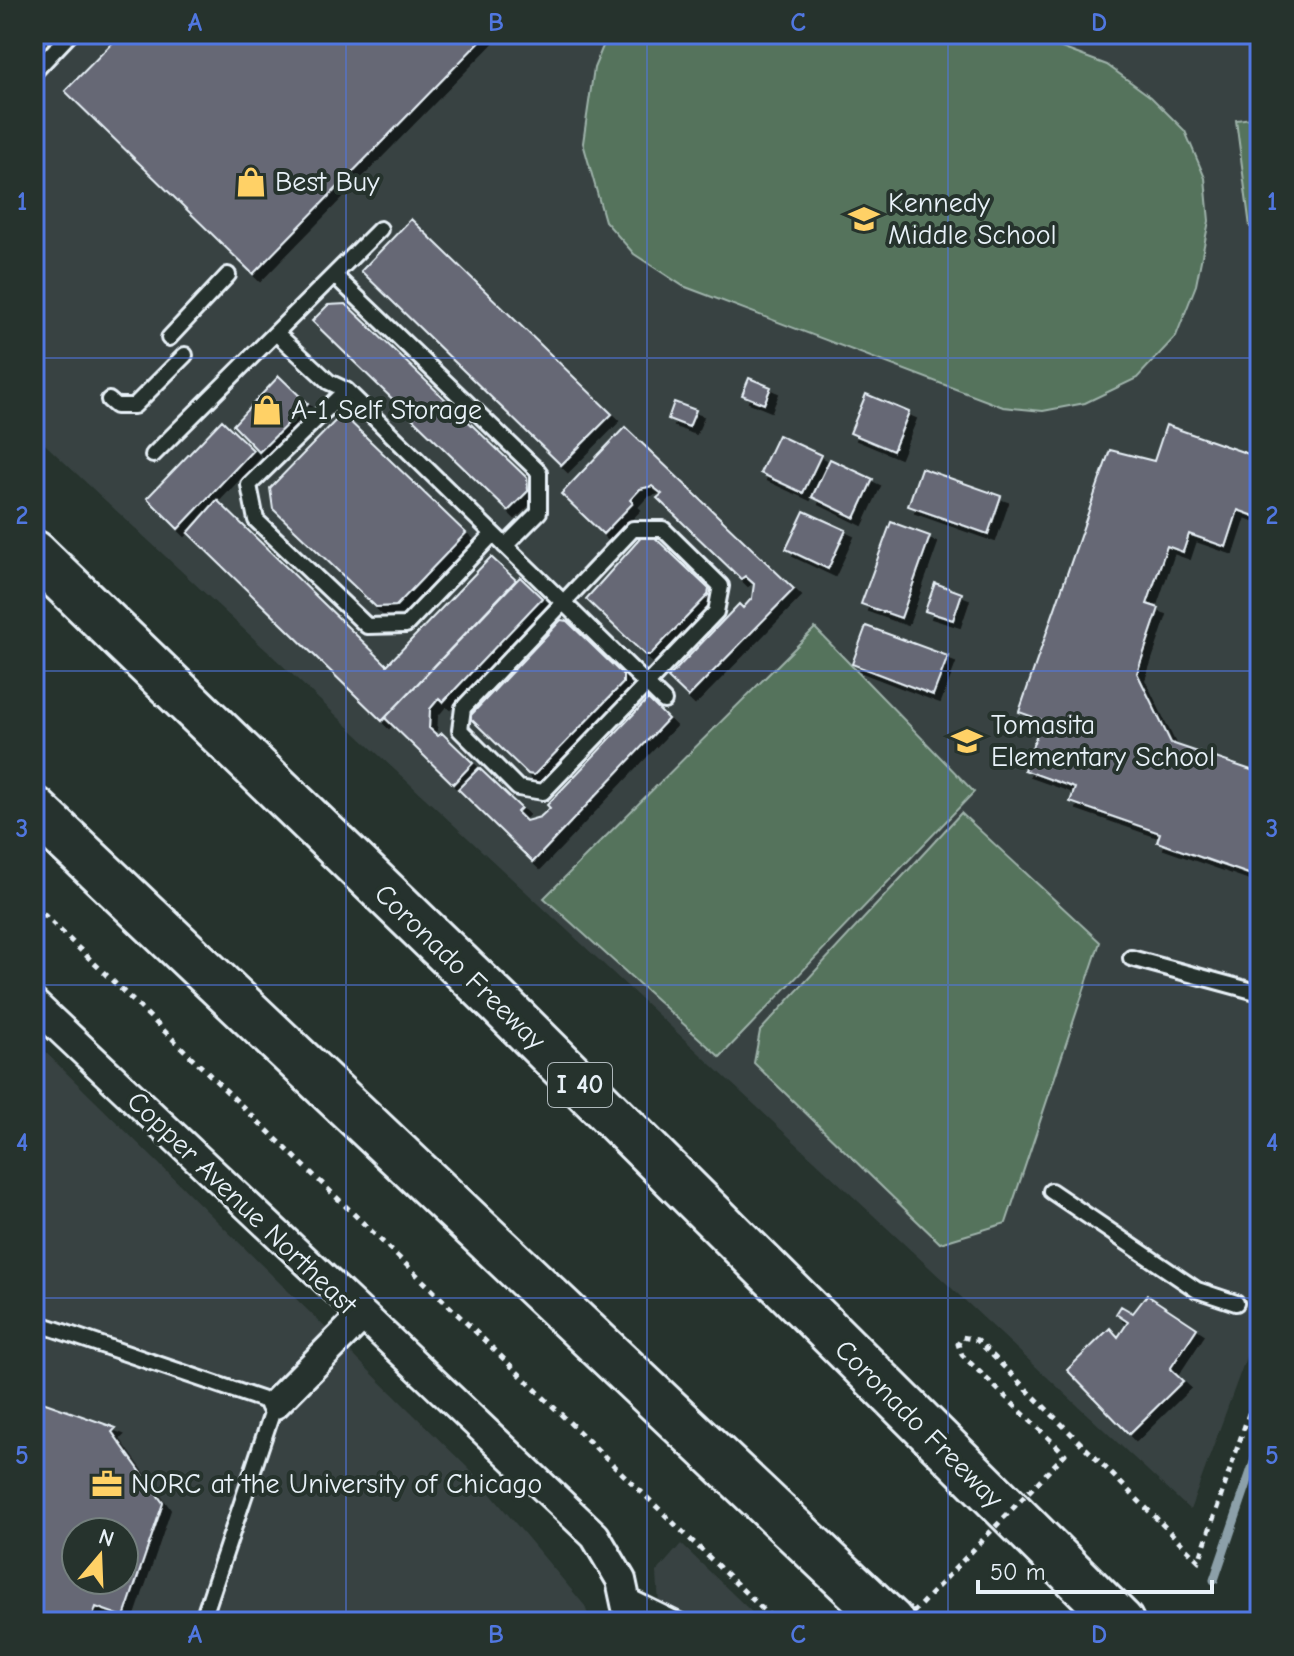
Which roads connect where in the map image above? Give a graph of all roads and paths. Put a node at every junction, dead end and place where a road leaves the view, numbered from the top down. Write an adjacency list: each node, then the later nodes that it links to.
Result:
1 (70, 34): 2 (lane)
2 (34, 72)
3 (380, 229): 5 (lane)
4 (228, 275): 7 (lane)
5 (334, 275): 6 (lane); 13 (lane)
6 (276, 333): 9 (lane); 11 (lane)
7 (169, 338)
8 (185, 355): 10 (lane)
9 (346, 390): 12 (lane); 12 (lane)
10 (109, 400)
11 (153, 455)
12 (493, 534): 13 (lane)
13 (505, 546): 15 (lane)
14 (34, 553): 35 (highway, Coronado Freeway / I 40)
15 (564, 603): 16 (lane); 16 (lane); 16 (lane)
16 (647, 684): 17 (lane)
17 (664, 701)
18 (34, 809): 33 (highway)
19 (34, 905): 32 (path)
20 (1131, 958): 21 (lane)
21 (1260, 993)
22 (34, 1004): 25 (street, Copper Avenue Northeast)
23 (1051, 1191): 24 (lane)
24 (1236, 1303)
25 (363, 1315): 28 (street, Copper Avenue Northeast); 29 (street)
26 (34, 1322): 28 (lane)
27 (1260, 1381): 34 (path, bridge)
28 (275, 1404): 30 (lane)
29 (628, 1609): 31 (lane)
30 (202, 1622)
31 (681, 1622)
32 (776, 1622)
33 (891, 1622)
34 (904, 1622)
35 (1121, 1622)

